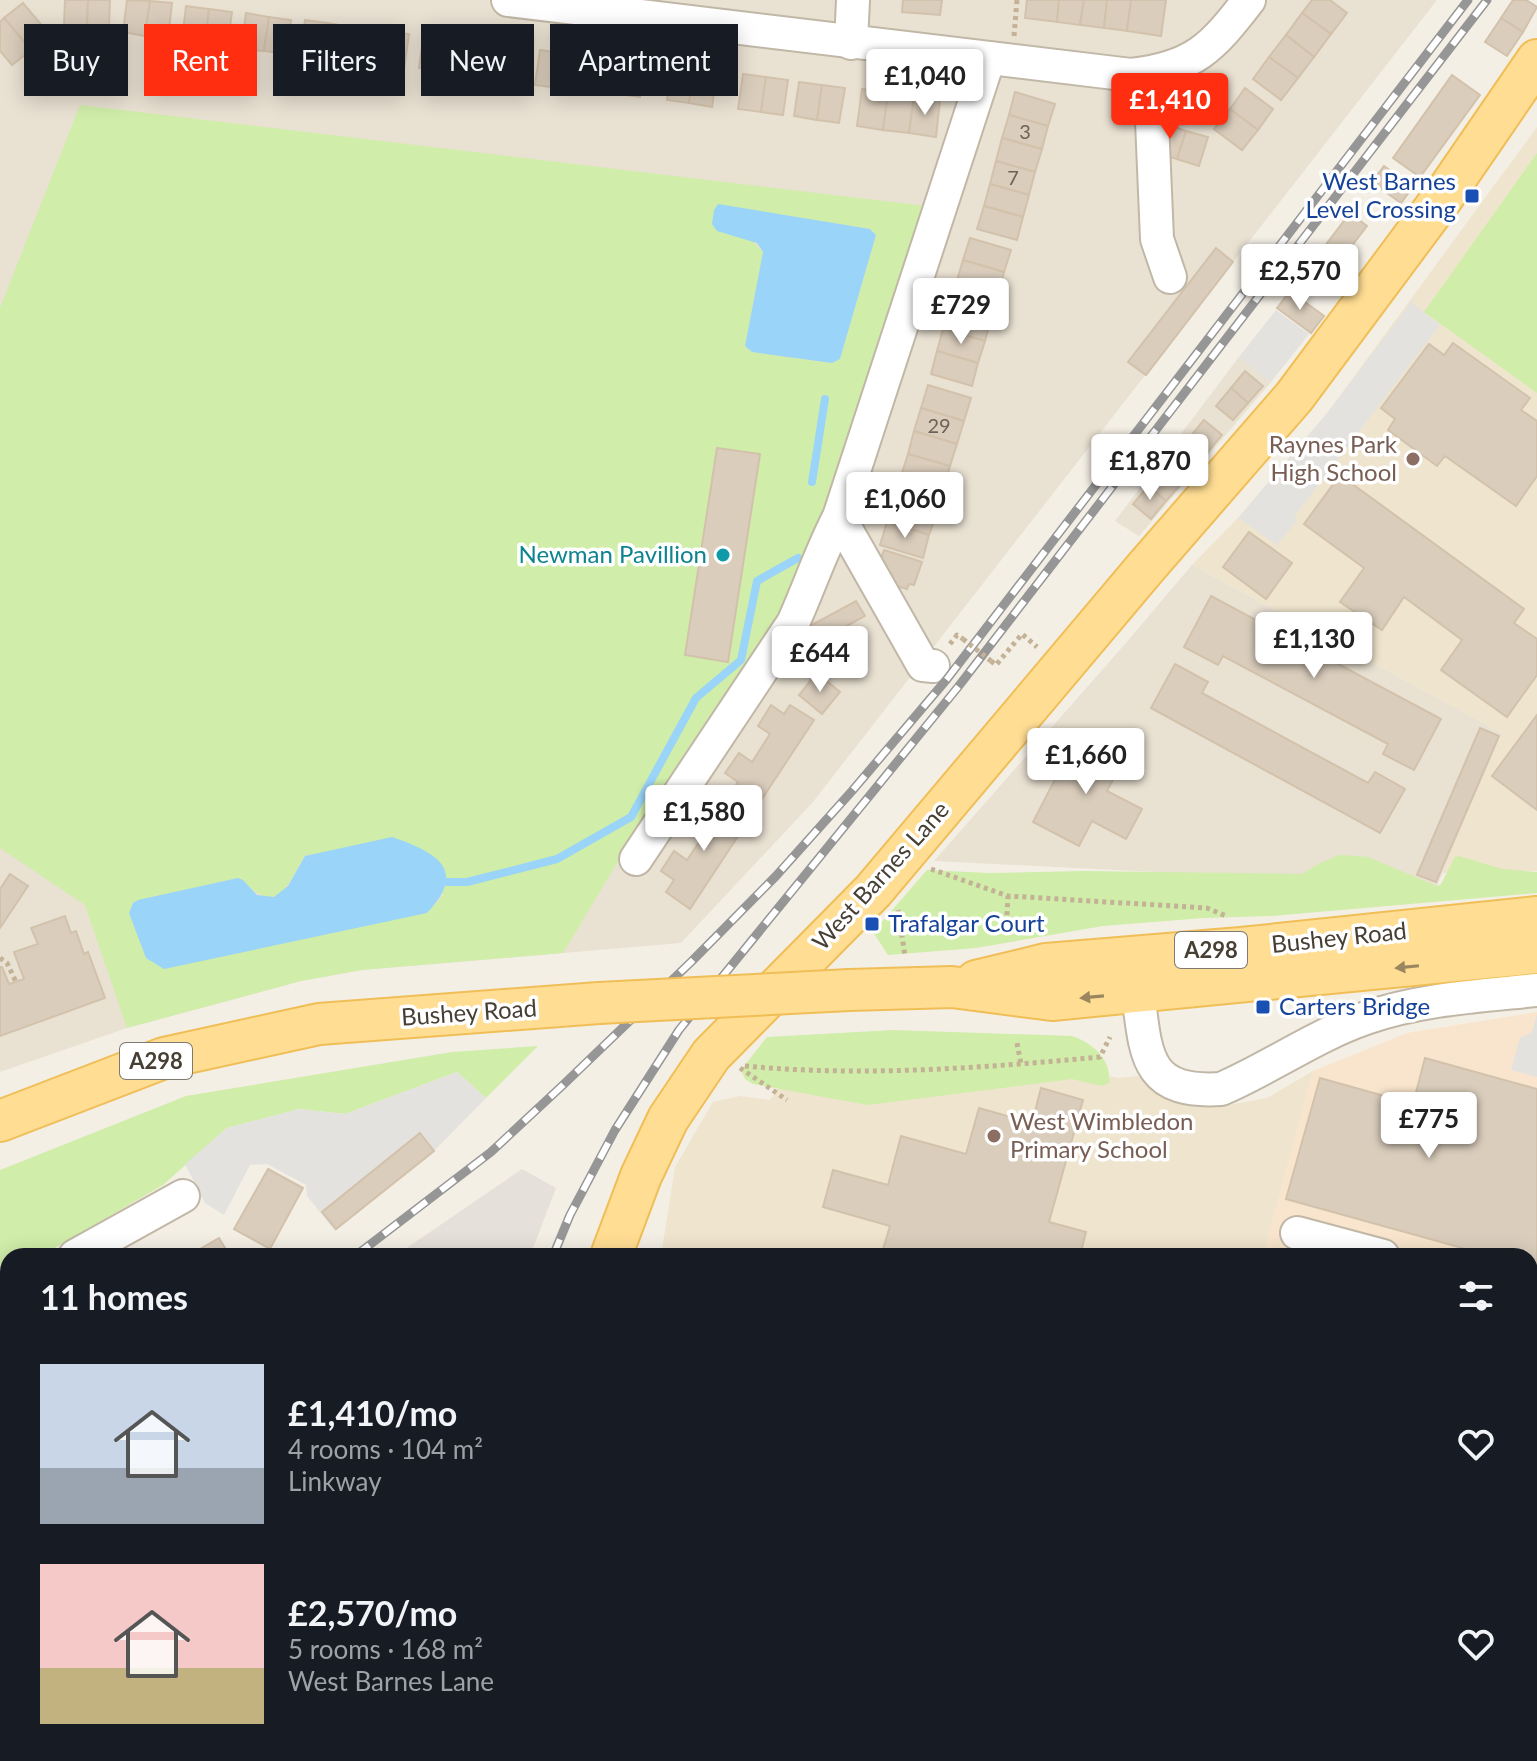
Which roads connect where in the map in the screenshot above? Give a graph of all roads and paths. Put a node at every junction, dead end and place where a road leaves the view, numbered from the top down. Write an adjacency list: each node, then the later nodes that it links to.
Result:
1 (508, 0): 4 (street)
2 (853, 0): 4 (street)
3 (1249, 0): 7 (street)
4 (851, 43): 5 (street)
5 (989, 58): 7 (street); 9 (street)
6 (1537, 60): 35 (main road, West Barnes Lane)
7 (1156, 72): 8 (street)
8 (1170, 277)
9 (839, 517): 12 (street); 13 (street)
10 (1027, 638): 11 (path, bridge)
11 (963, 639)
12 (933, 666)
13 (636, 859)
14 (922, 866): 15 (path)
15 (1008, 896): 18 (path); 19 (path)
16 (898, 910): 21 (path)
17 (1537, 917): 24 (main road, Bushey Road / A298)
18 (1231, 919)
19 (1006, 931)
20 (1537, 953): 26 (main road, Bushey Road / A298, one-way to 26)
21 (905, 957)
22 (0, 958): 23 (path)
23 (16, 982)
24 (952, 987): 26 (main road, Bushey Road / A298, one-way to 24); 31 (main road, Bushey Road / A298, bridge)
25 (1537, 990): 26 (street)
26 (1138, 993)
27 (1110, 1037): 29 (path)
28 (1017, 1043): 29 (path)
29 (1021, 1064): 30 (path)
30 (787, 1100)
31 (0, 1121)
32 (183, 1196): 34 (street)
33 (1297, 1233): 36 (street)
34 (89, 1248)
35 (614, 1248)
36 (1353, 1248)

